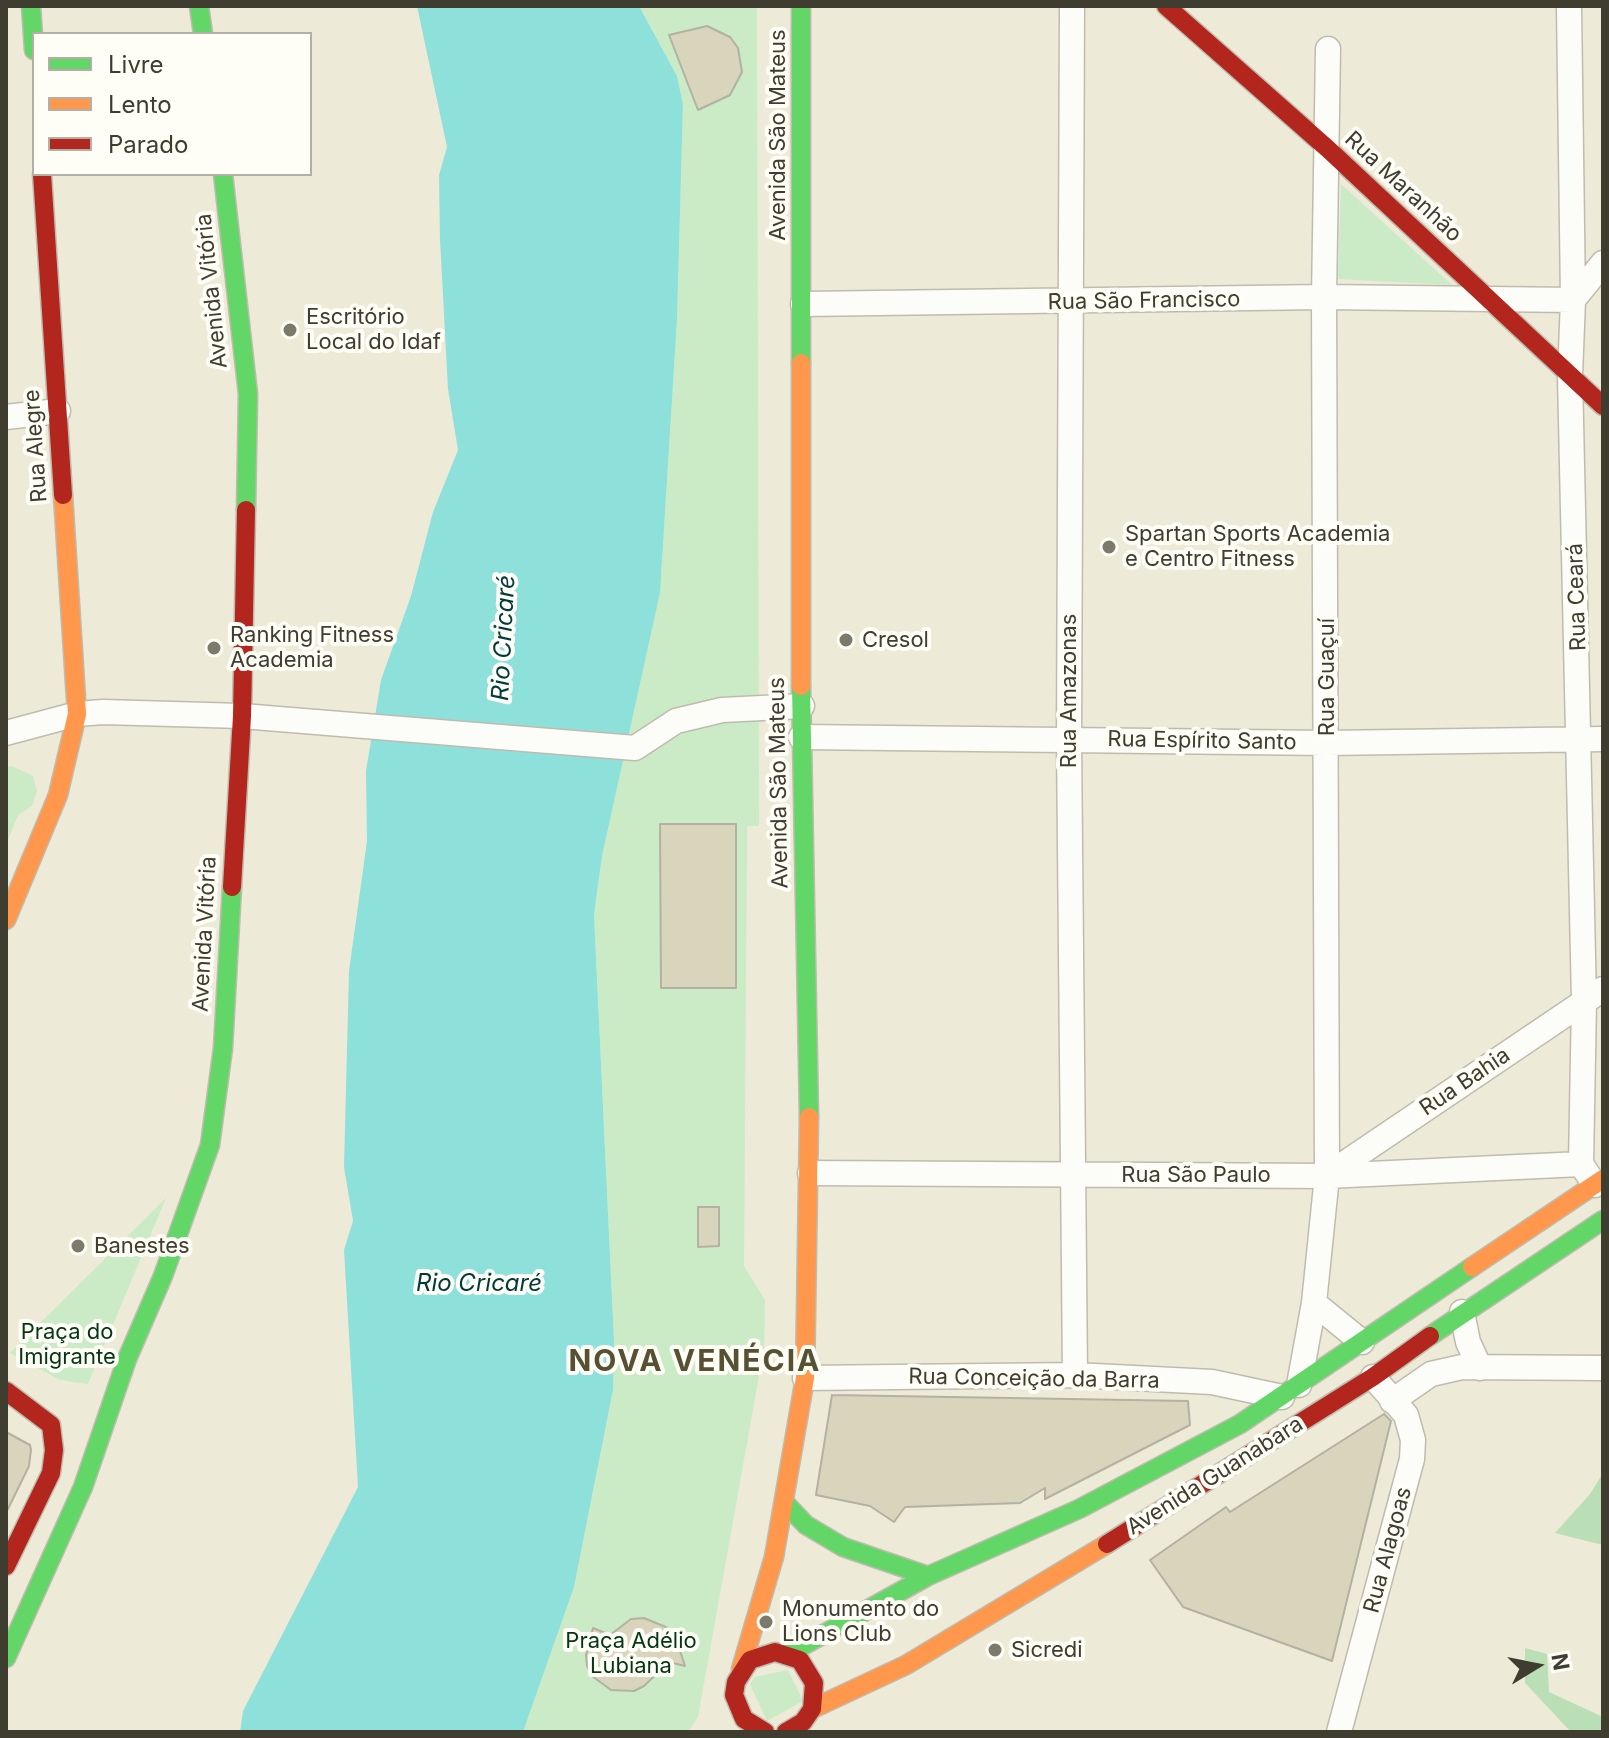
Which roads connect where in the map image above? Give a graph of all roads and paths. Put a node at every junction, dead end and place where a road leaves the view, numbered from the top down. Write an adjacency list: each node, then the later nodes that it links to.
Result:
1 (31, 6): 7 (main road)
2 (199, 6): 8 (main road)
3 (801, 6): 18 (main road, Avenida São Mateus)
4 (1072, 6): 17 (street, Rua Amazonas)
5 (1166, 6): 10 (main road, Rua Maranhão)
6 (1569, 6): 16 (street, Rua Ceará)
7 (33, 32)
8 (203, 32)
9 (1328, 49): 10 (street, Rua Guaçuí)
10 (1328, 149): 14 (street, Rua Guaçuí); 15 (main road, Rua Maranhão)
11 (42, 176): 21 (main road, Rua Alegre)
12 (223, 176): 25 (main road, Avenida Vitória)
13 (1603, 263): 16 (street)
14 (1324, 297): 15 (street, Rua São Francisco); 17 (street, Rua São Francisco); 30 (street, Rua Guaçuí)
15 (1486, 299): 16 (street, Rua São Francisco); 19 (main road, Rua Maranhão)
16 (1573, 300): 19 (street, Rua Ceará)
17 (1070, 303): 18 (street, Rua São Francisco); 28 (street, Rua Amazonas)
18 (803, 304): 23 (main road, Avenida São Mateus)
19 (1570, 376): 20 (main road, Rua Maranhão); 29 (street, Rua Ceará)
20 (1603, 406)
21 (58, 411): 22 (street); 24 (main road, Rua Alegre)
22 (6, 417)
23 (802, 706): 25 (street); 27 (main road, Avenida São Mateus)
24 (77, 714): 25 (street); 26 (street); 31 (main road, Rua Alegre)
25 (242, 716): 42 (main road, Avenida Vitória)
26 (6, 733)
27 (801, 737): 28 (street, Rua Espírito Santo); 34 (main road, Avenida São Mateus)
28 (1069, 740): 30 (street, Rua Espírito Santo); 35 (street, Rua Amazonas)
29 (1592, 740): 30 (street, Rua Espírito Santo); 32 (street, Rua Ceará)
30 (1327, 743): 36 (street, Rua Guaçuí)
31 (6, 920)
32 (1594, 995): 33 (street, Rua Ceará); 36 (street, Rua Bahia)
33 (1581, 1164): 36 (street, Rua São Paulo); 37 (street)
34 (810, 1173): 35 (street, Rua São Paulo); 47 (main road, Avenida São Mateus)
35 (1073, 1174): 36 (street, Rua São Paulo); 45 (street, Rua Amazonas)
36 (1327, 1176): 39 (street, Rua Guaçuí)
37 (1599, 1182): 41 (main road, Avenida Guanabara)
38 (1603, 1220): 40 (main road, Avenida Guanabara)
39 (1314, 1303): 41 (street); 50 (street, Avenida Guanabara)
40 (1462, 1312): 43 (street); 46 (main road, Avenida Guanabara)
41 (1362, 1342): 50 (main road, Avenida Guanabara)
42 (127, 1359): 51 (main road); 60 (main road, Avenida Vitória)
43 (1480, 1368): 44 (street); 52 (street)
44 (1603, 1368)
45 (1075, 1375): 47 (street, Rua Conceição da Barra); 48 (street, Rua Conceição da Barra)
46 (1373, 1377): 52 (street, Rua Alagoas); 62 (main road, Avenida Guanabara)
47 (805, 1378): 54 (main road, Avenida São Mateus)
48 (1212, 1382): 50 (street, Avenida Guanabara); 53 (street)
49 (6, 1391): 55 (main road)
50 (1290, 1391): 53 (main road, Avenida Guanabara)
51 (96, 1395)
52 (1392, 1401): 65 (street, Rua Alagoas)
53 (1240, 1424): 58 (main road, Avenida Guanabara)
54 (784, 1502): 56 (main road, Avenida São Mateus); 58 (main road)
55 (14, 1530): 57 (main road)
56 (774, 1557): 59 (main road, Avenida São Mateus); 61 (main road, Avenida São Mateus)
57 (6, 1566)
58 (928, 1576): 59 (main road, Avenida Guanabara)
59 (778, 1641): 61 (main road, Avenida Guanabara); 62 (main road)
60 (6, 1658)
61 (741, 1669): 63 (main road, Avenida São Mateus)
62 (815, 1718): 64 (main road, Avenida Guanabara)
63 (765, 1732)
64 (786, 1732)
65 (1339, 1732)

